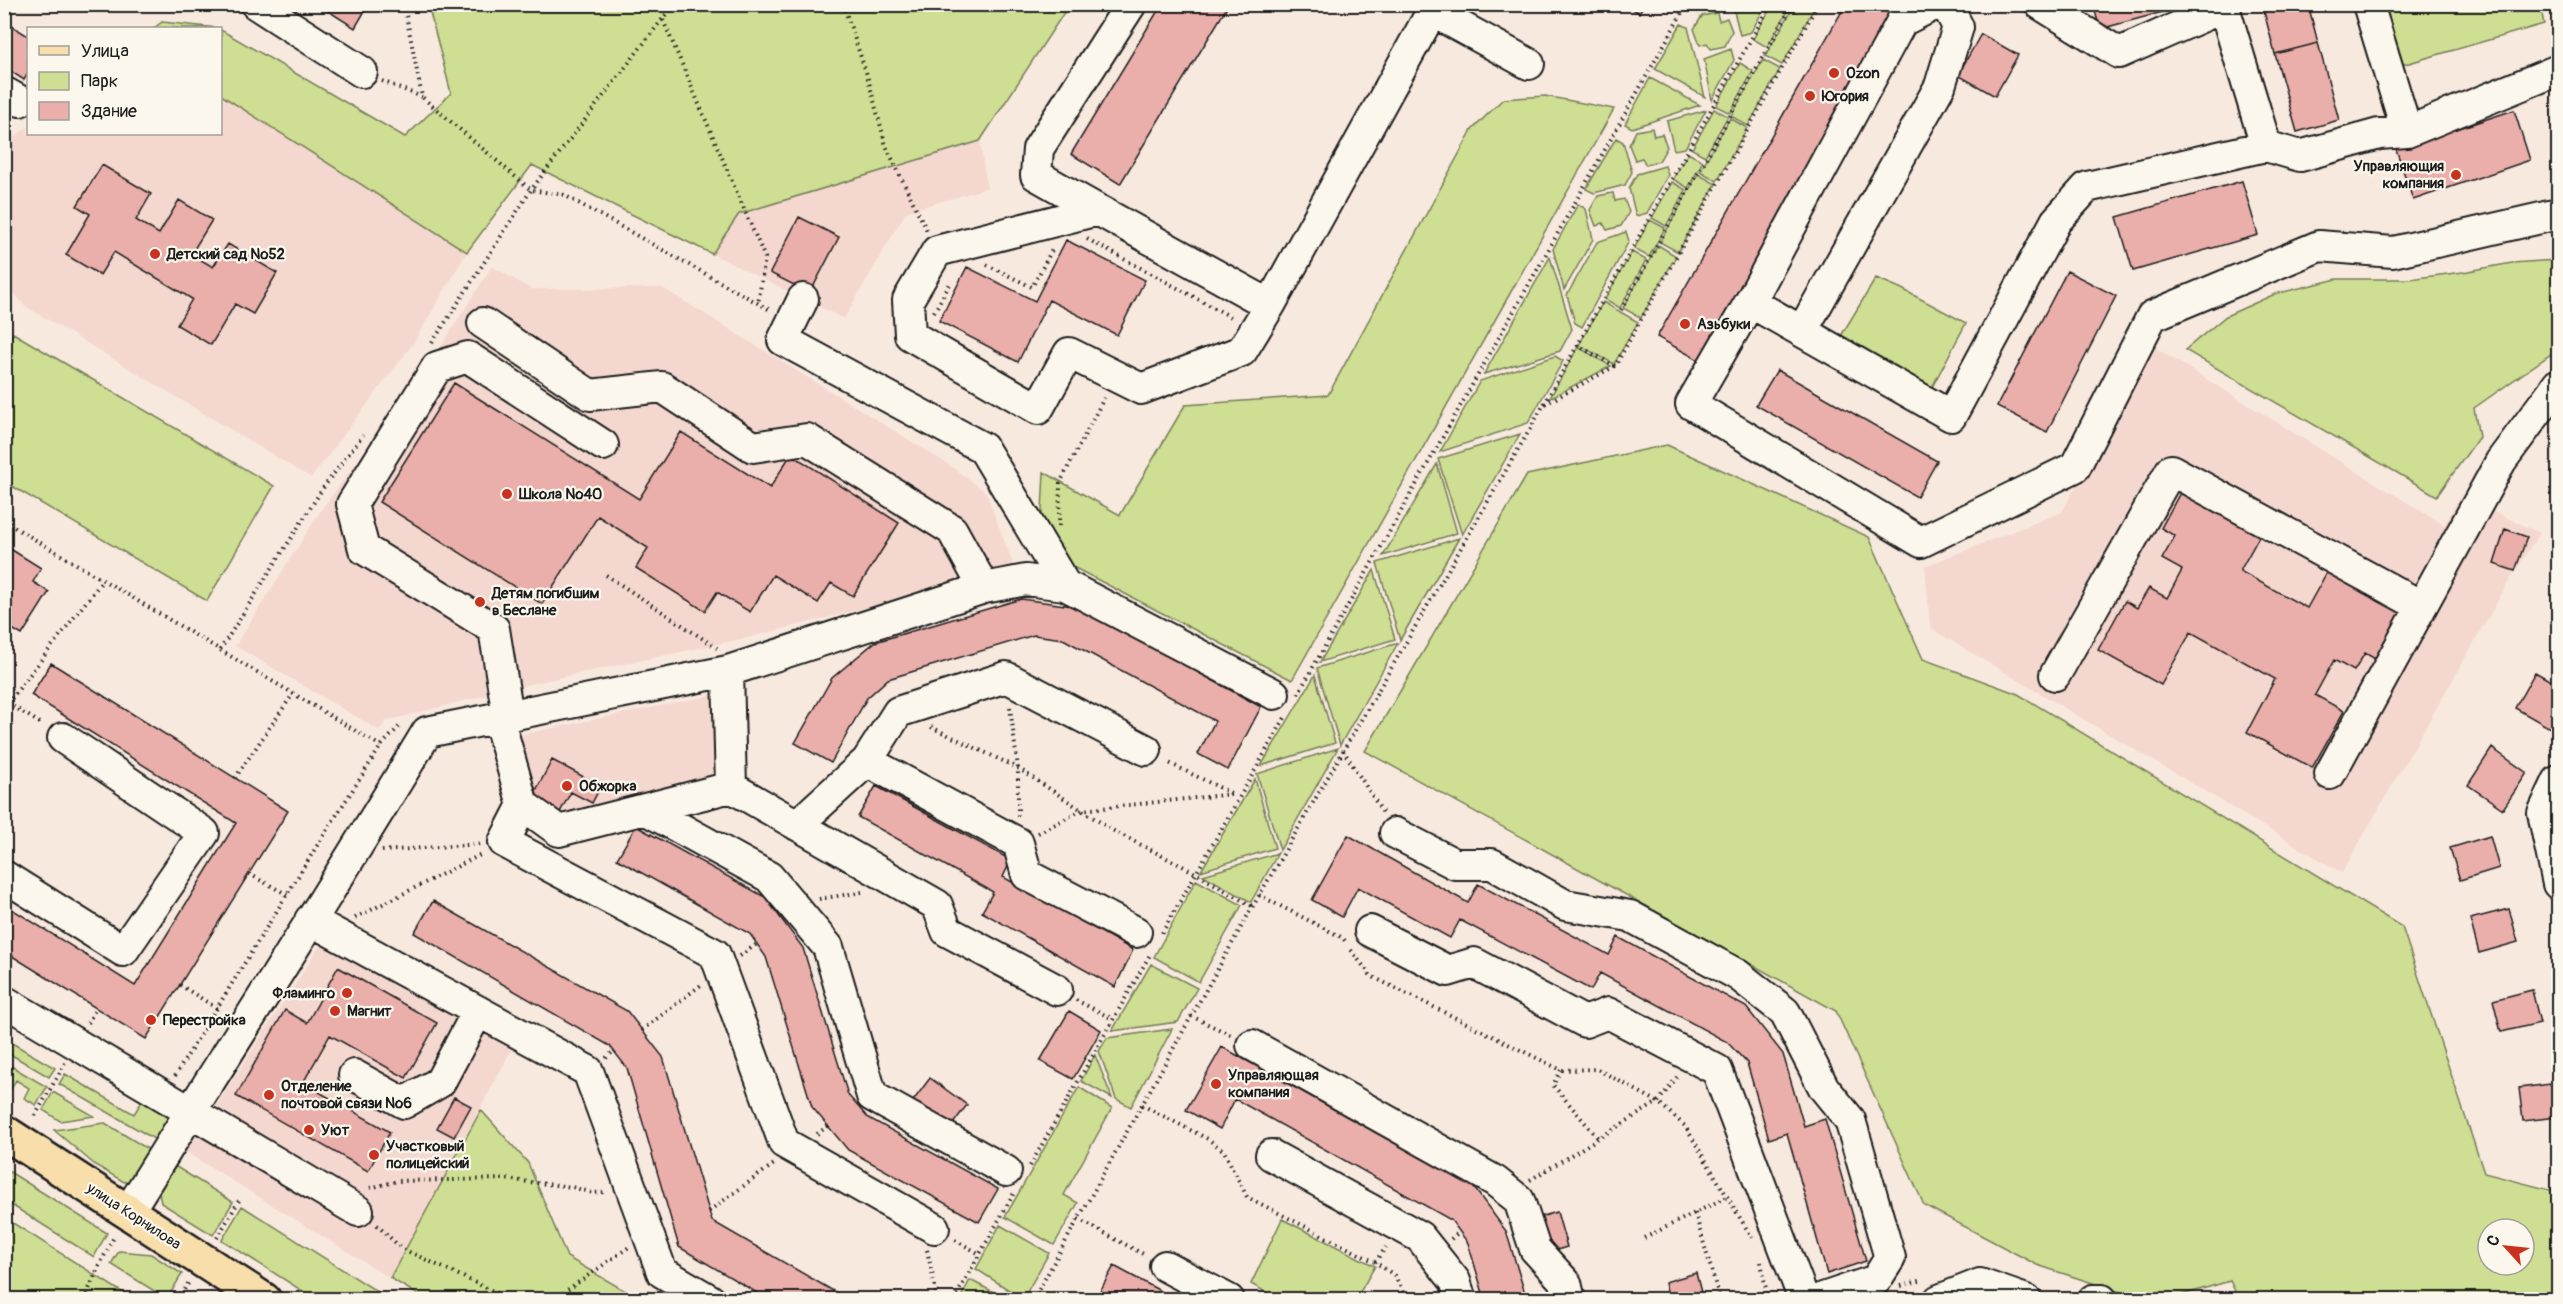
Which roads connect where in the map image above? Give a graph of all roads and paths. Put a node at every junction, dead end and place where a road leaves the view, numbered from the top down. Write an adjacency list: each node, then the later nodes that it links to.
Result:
1 (256, 4): 18 (street)
2 (404, 4): 19 (path)
3 (674, 4): 15 (path)
4 (843, 4): 27 (path)
5 (1131, 4): 23 (street)
6 (1687, 4): 58 (path)
7 (1771, 4): 39 (path)
8 (1793, 4): 33 (path)
9 (1818, 4): 40 (path)
10 (1936, 4): 30 (street)
11 (1946, 4): 38 (street)
12 (2040, 4): 21 (street)
13 (2368, 4): 20 (street)
14 (1434, 8): 16 (street); 32 (street)
15 (662, 19): 22 (path); 31 (path)
16 (1529, 64)
17 (2559, 70): 20 (street)
18 (362, 72): 19 (path)
19 (422, 97): 22 (path)
20 (2407, 132): 21 (street)
21 (2266, 146): 38 (street)
22 (531, 190): 31 (path)
23 (1098, 210): 27 (street); 32 (street)
24 (2559, 214): 30 (street)
25 (1084, 238): 35 (path)
26 (1053, 247): 28 (path)
27 (936, 251): 41 (street)
28 (984, 264)
29 (955, 273): 36 (path)
30 (1750, 302): 38 (street)
31 (758, 304): 34 (path)
32 (1270, 305): 41 (street)
33 (1621, 310)
34 (797, 311): 49 (street)
35 (1234, 319)
36 (930, 320)
37 (483, 323): 50 (street)
38 (1802, 331)
39 (1577, 345): 40 (path); 43 (path)
40 (1615, 366): 43 (path)
41 (1115, 376): 46 (path)
42 (2559, 384): 51 (street)
43 (1544, 405): 66 (path)
44 (603, 445): 61 (street)
45 (4, 521): 48 (path)
46 (1059, 528)
47 (606, 574): 52 (path)
48 (103, 580): 56 (path); 57 (path)
49 (1065, 585): 50 (street); 58 (street)
50 (984, 588): 53 (street)
51 (2421, 606): 54 (street); 69 (street)
52 (706, 651)
53 (728, 671): 61 (street); 72 (street)
54 (2055, 675)
55 (1006, 677): 60 (street); 65 (street); 68 (path)
56 (293, 694): 64 (path); 70 (path)
57 (8, 703): 59 (path); 63 (path)
58 (1285, 703): 74 (path)
59 (4, 708)
60 (898, 712): 67 (street); 68 (path)
61 (503, 716): 75 (street); 83 (street)
62 (405, 721): 64 (path)
63 (63, 738): 86 (street)
64 (381, 746): 80 (path)
65 (1146, 750): 73 (path)
66 (1343, 750): 79 (path); 90 (path)
67 (867, 761): 78 (street); 82 (street)
68 (1018, 768): 77 (path); 82 (path)
69 (2330, 774)
70 (235, 778)
71 (2559, 781): 87 (street)
72 (731, 787): 76 (street); 78 (street)
73 (1233, 794): 74 (path); 77 (path)
74 (1240, 797): 85 (path)
75 (523, 805): 76 (street); 81 (street)
76 (645, 809): 91 (street)
77 (1082, 810): 82 (path); 85 (path)
78 (796, 825): 88 (street)
79 (1395, 833): 148 (street)
80 (323, 836): 83 (path); 89 (path)
81 (504, 842): 83 (path); 93 (path); 114 (street)
82 (1018, 843): 95 (street)
83 (354, 853): 93 (street)
84 (249, 874): 89 (path)
85 (1196, 874): 92 (path); 95 (path)
86 (4, 876)
87 (2559, 884)
88 (901, 885): 91 (path); 97 (street)
89 (288, 895): 99 (path)
90 (1259, 895): 92 (path); 105 (path)
91 (792, 904): 116 (street)
92 (1252, 906): 101 (path)
93 (320, 925): 100 (street); 110 (street)
94 (1370, 931): 104 (street)
95 (1150, 939): 102 (path)
96 (180, 985): 99 (path)
97 (1057, 990): 102 (path)
98 (4, 1001): 107 (street)
99 (218, 1009): 107 (path)
100 (478, 1011): 106 (street); 117 (street)
101 (1191, 1016): 103 (path); 109 (path)
102 (1113, 1019): 116 (path)
103 (1252, 1045): 118 (street)
104 (1692, 1057): 108 (path); 147 (street)
105 (1561, 1070): 108 (path); 113 (path)
106 (354, 1075)
107 (163, 1096): 110 (street)
108 (1658, 1102): 113 (path); 119 (path)
109 (1142, 1105): 124 (path); 142 (path)
110 (190, 1113): 120 (street); 122 (street)
111 (828, 1126): 114 (path)
112 (4, 1132): 122 (main road, улица Корнилова)
113 (1598, 1138): 118 (path)
114 (795, 1149): 121 (path); 125 (street)
115 (1271, 1155): 143 (street)
116 (1016, 1177): 138 (path)
117 (633, 1192): 120 (path); 126 (street)
118 (1509, 1192): 144 (street)
119 (1727, 1197): 123 (path); 128 (path)
120 (350, 1207): 134 (path)
121 (709, 1211)
122 (128, 1212): 132 (path); 133 (main road, улица Корнилова)
123 (1695, 1213): 127 (path); 145 (path)
124 (1078, 1219): 130 (path); 131 (path)
125 (928, 1225): 137 (path)
126 (648, 1234): 135 (path); 136 (street)
127 (1644, 1238)
128 (1752, 1239)
129 (1760, 1258): 146 (path)
130 (1165, 1266): 141 (street)
131 (1037, 1293): 139 (path); 140 (path)
132 (89, 1299)
133 (264, 1299)
134 (512, 1299)
135 (553, 1299)
136 (710, 1299)
137 (938, 1299)
138 (954, 1299)
139 (1034, 1299)
140 (1051, 1299)
141 (1229, 1299)
142 (1408, 1299)
143 (1461, 1299)
144 (1570, 1299)
145 (1720, 1299)
146 (1768, 1299)
147 (1804, 1299)
148 (1816, 1299)
149 (1939, 1299): 150 (street)
150 (2026, 1299)
151 (2092, 1299): 152 (street)
152 (2102, 1299)

